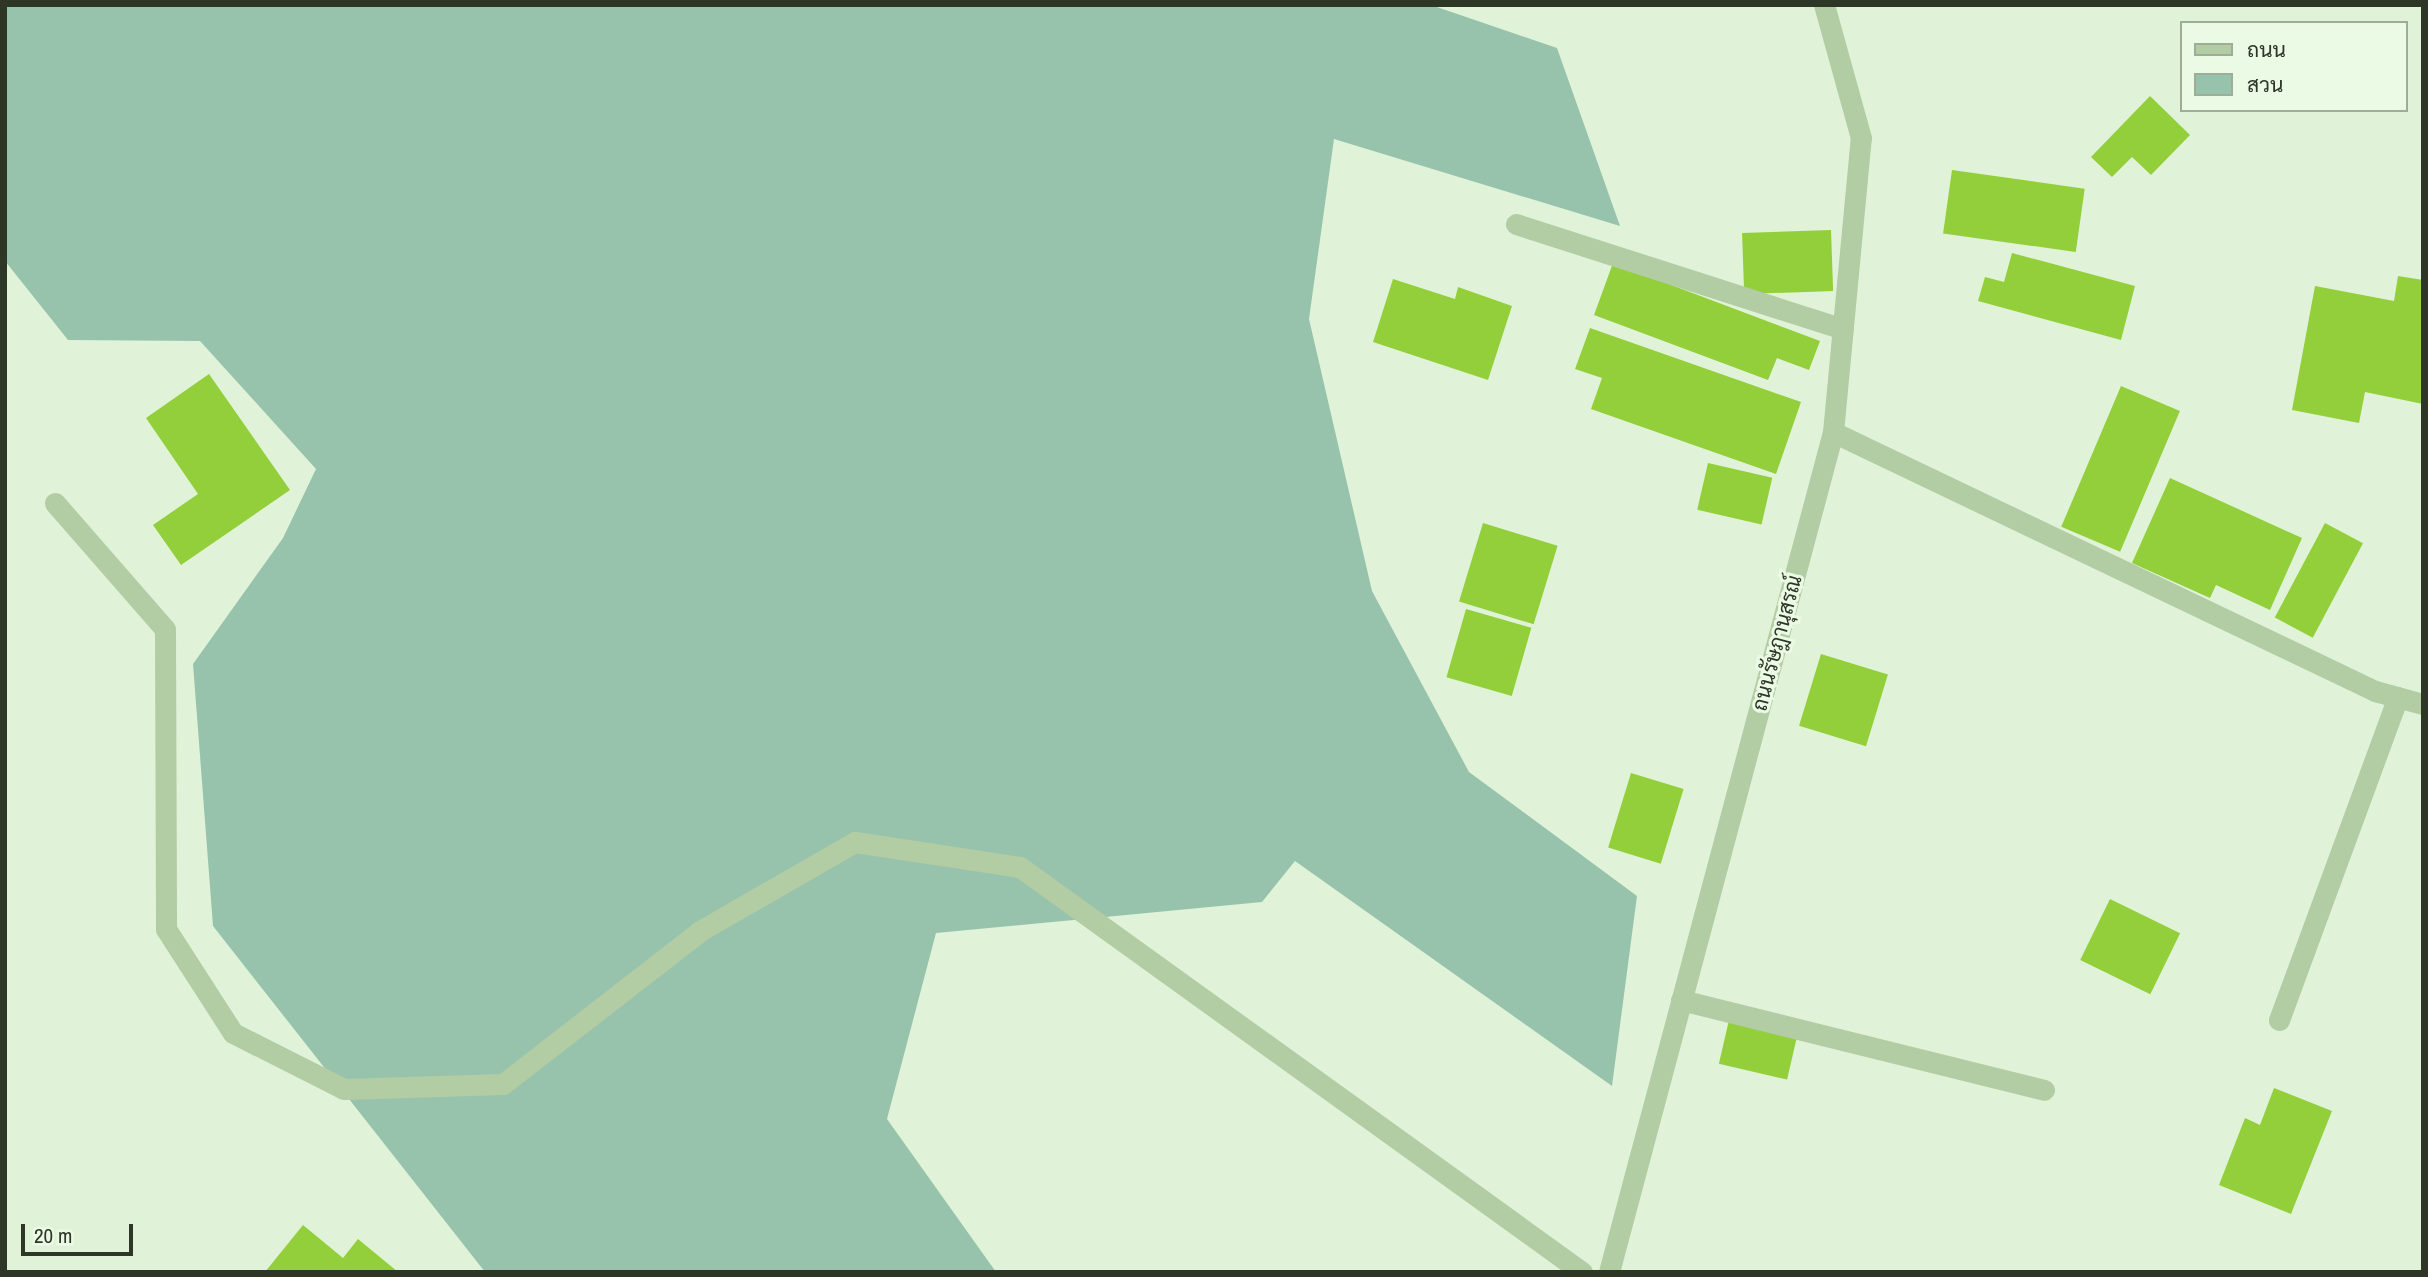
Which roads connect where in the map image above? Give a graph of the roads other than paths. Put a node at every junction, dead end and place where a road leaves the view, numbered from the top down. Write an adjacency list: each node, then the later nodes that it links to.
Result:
1 (1824, 5): 3 (street, ถนนรัษฎานุสรณ์)
2 (1516, 224): 3 (street)
3 (1843, 329): 4 (street, ถนนรัษฎานุสรณ์)
4 (1833, 432): 6 (street); 8 (street, ถนนรัษฎานุสรณ์)
5 (55, 503): 11 (street)
6 (2398, 697): 7 (street); 9 (street)
7 (2423, 704)
8 (1681, 1000): 10 (street); 12 (street, ถนนรัษฎานุสรณ์)
9 (2279, 1020)
10 (2044, 1090)
11 (1582, 1272)
12 (1609, 1272)

